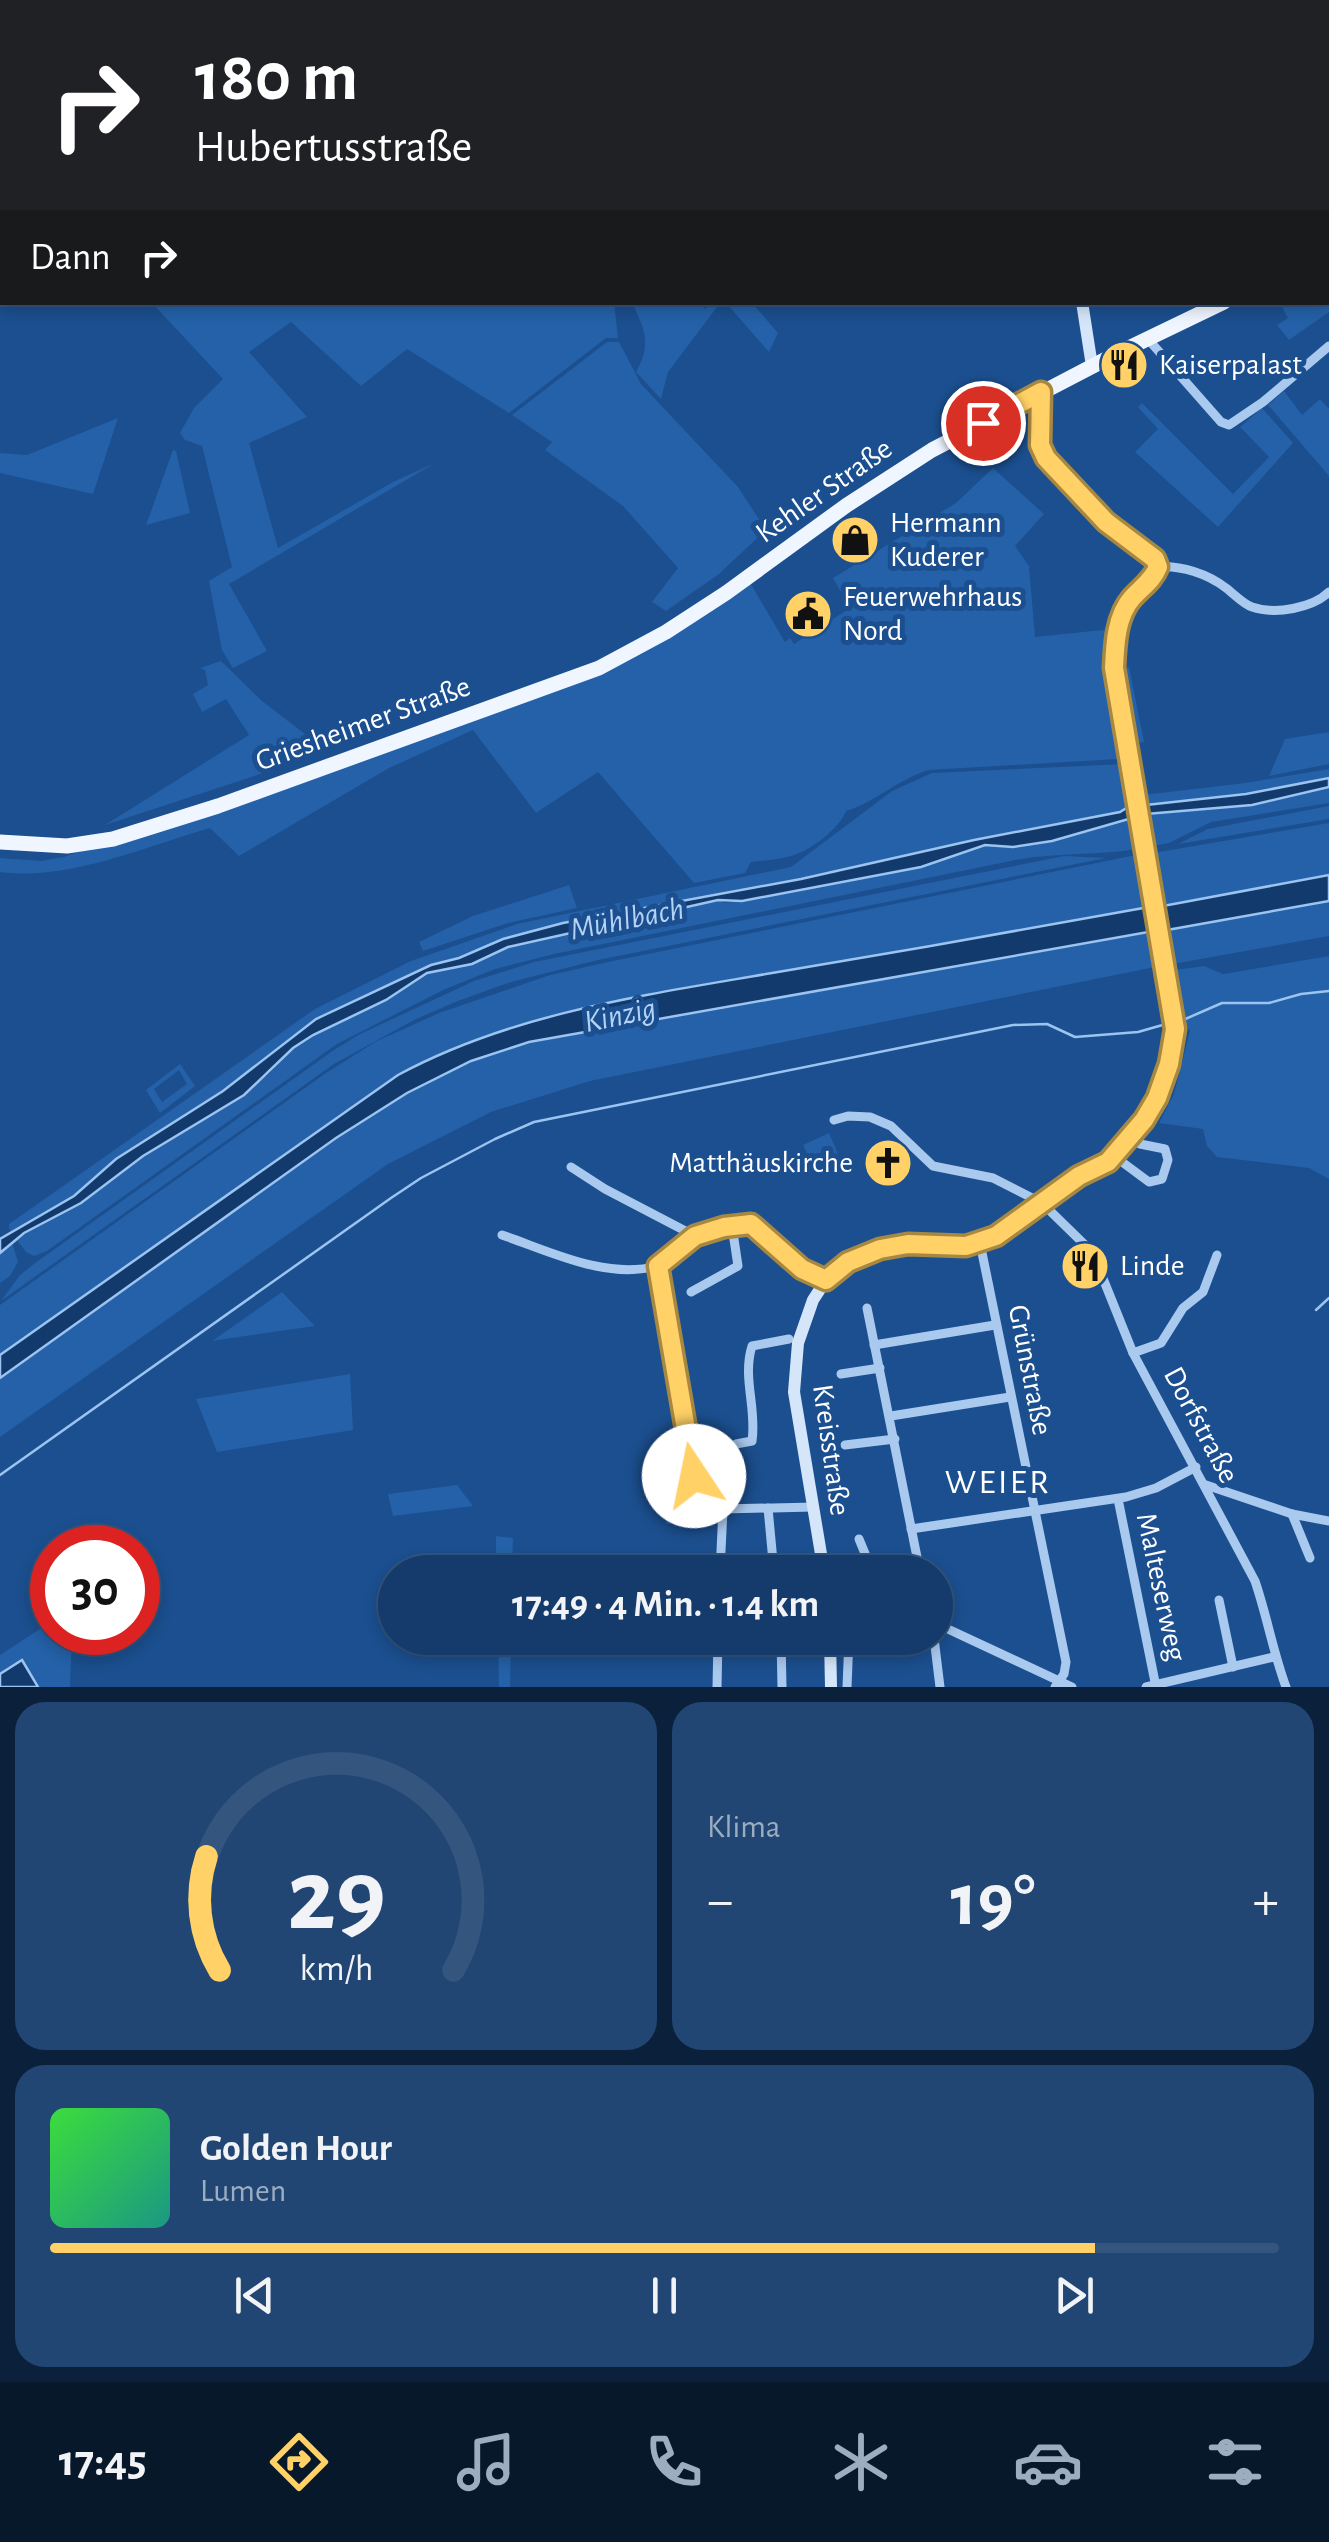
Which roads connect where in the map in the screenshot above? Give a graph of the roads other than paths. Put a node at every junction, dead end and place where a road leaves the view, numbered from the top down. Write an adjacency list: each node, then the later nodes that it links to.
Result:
1 (1082, 305): 5 (street)
2 (1218, 305): 3 (main road, Kehler Straße)
3 (1146, 338): 4 (street); 5 (main road, Kehler Straße)
4 (1329, 346)
5 (1092, 366): 6 (main road, Kehler Straße)
6 (1041, 392): 7 (street); 9 (main road, Kehler Straße)
7 (1158, 567): 10 (street); 14 (street)
8 (1329, 592): 10 (street)
9 (726, 594): 12 (main road, Griesheimer Straße)
10 (1316, 602): 11 (street)
11 (1329, 604)
12 (0, 842)
13 (834, 1120): 17 (street, Dorfstraße)
14 (1129, 1138): 15 (street); 15 (street)
15 (1114, 1156): 17 (street)
16 (572, 1167): 20 (street)
17 (1042, 1202): 21 (street); 30 (street, Dorfstraße)
18 (732, 1226): 20 (street); 24 (street); 25 (street)
19 (502, 1235): 23 (street)
20 (695, 1236): 23 (street)
21 (980, 1243): 24 (street); 27 (street, Grünstraße)
22 (1217, 1255): 30 (street)
23 (658, 1266): 37 (street)
24 (826, 1280): 41 (street, Kreisstraße)
25 (691, 1292)
26 (867, 1308): 29 (street)
27 (995, 1325): 29 (street); 33 (street, Grünstraße)
28 (789, 1339): 37 (street)
29 (874, 1345): 31 (street)
30 (1134, 1352): 38 (street, Dorfstraße)
31 (880, 1368): 32 (street); 34 (street)
32 (841, 1374)
33 (1010, 1397): 34 (street); 44 (street, Grünstraße)
34 (891, 1416): 35 (street)
35 (895, 1438): 36 (street); 47 (street)
36 (845, 1445)
37 (691, 1458): 43 (street)
38 (1196, 1467): 39 (street, Dorfstraße); 40 (street)
39 (1206, 1485): 45 (street); 62 (street, Dorfstraße)
40 (1118, 1498): 44 (street); 65 (street, Malteserweg)
41 (814, 1507): 42 (street); 51 (street, Kreisstraße)
42 (768, 1508): 43 (street); 50 (street)
43 (723, 1510): 49 (street)
44 (1034, 1510): 47 (street); 64 (street, Grünstraße)
45 (1292, 1514): 46 (street); 54 (street)
46 (1329, 1521)
47 (911, 1529): 53 (street)
48 (860, 1539): 52 (street)
49 (721, 1555)
50 (772, 1555)
51 (821, 1555)
52 (866, 1555)
53 (916, 1555)
54 (1310, 1558)
55 (1219, 1600): 63 (street)
56 (953, 1632): 64 (street)
57 (717, 1655): 66 (street)
58 (781, 1655): 67 (street)
59 (830, 1655): 68 (street)
60 (848, 1655): 69 (street)
61 (936, 1655): 70 (street)
62 (1274, 1657): 63 (street); 72 (street, Dorfstraße)
63 (1233, 1667): 65 (street)
64 (1056, 1684): 71 (street)
65 (1153, 1686)
66 (716, 1687)
67 (782, 1687)
68 (831, 1687)
69 (847, 1687)
70 (940, 1687)
71 (1072, 1687)
72 (1286, 1687)

